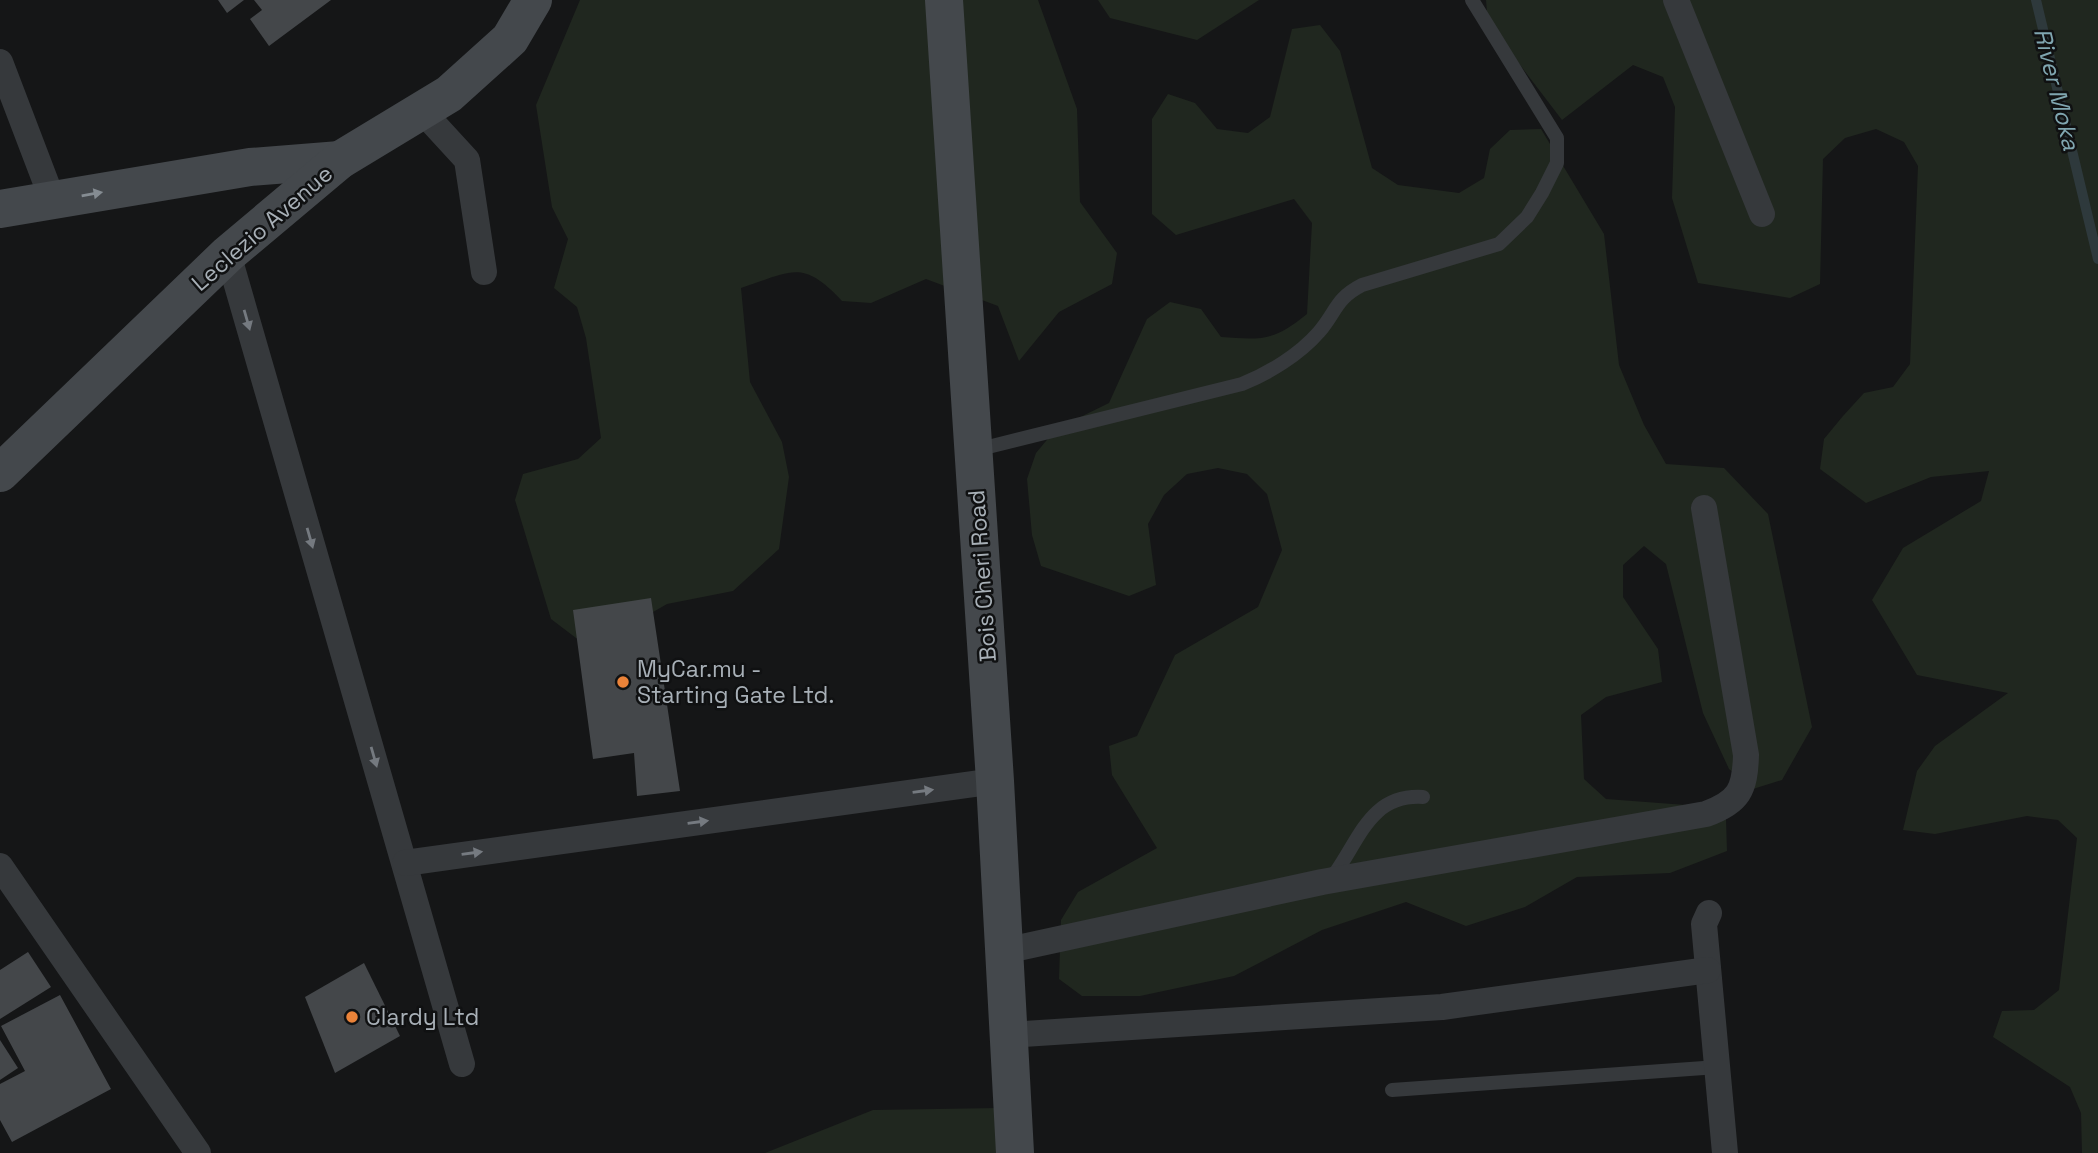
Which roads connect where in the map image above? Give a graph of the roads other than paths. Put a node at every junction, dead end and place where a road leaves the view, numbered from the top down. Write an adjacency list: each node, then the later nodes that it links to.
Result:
1 (533, 0): 6 (main road, Leclezio Avenue)
2 (944, 0): 13 (main road, Bois Cheri Road)
3 (1472, 0): 13 (lane)
4 (1676, 0): 10 (street)
5 (0, 62): 8 (street)
6 (422, 111): 7 (main road, Leclezio Avenue); 12 (street)
7 (340, 160): 8 (main road, one-way to 7); 11 (main road, Leclezio Avenue)
8 (52, 201): 9 (main road)
9 (0, 209)
10 (1762, 214)
11 (228, 254): 14 (main road, Leclezio Avenue); 18 (street, one-way to 18)
12 (484, 272)
13 (974, 450): 16 (main road, Bois Cheri Road)
14 (0, 473)
15 (1704, 508): 20 (street)
16 (995, 781): 18 (street, one-way to 16); 22 (main road, Bois Cheri Road)
17 (1423, 797): 20 (lane)
18 (405, 863): 25 (street)
19 (0, 866): 29 (street)
20 (1322, 882): 22 (street)
21 (1709, 913): 23 (street)
22 (1004, 951): 24 (main road, Bois Cheri Road)
23 (1709, 970): 24 (street); 26 (street)
24 (1008, 1035): 30 (main road, Bois Cheri Road)
25 (462, 1064)
26 (1718, 1067): 27 (lane); 28 (street)
27 (1392, 1090)
28 (1719, 1152)
29 (198, 1153)
30 (1015, 1153)

